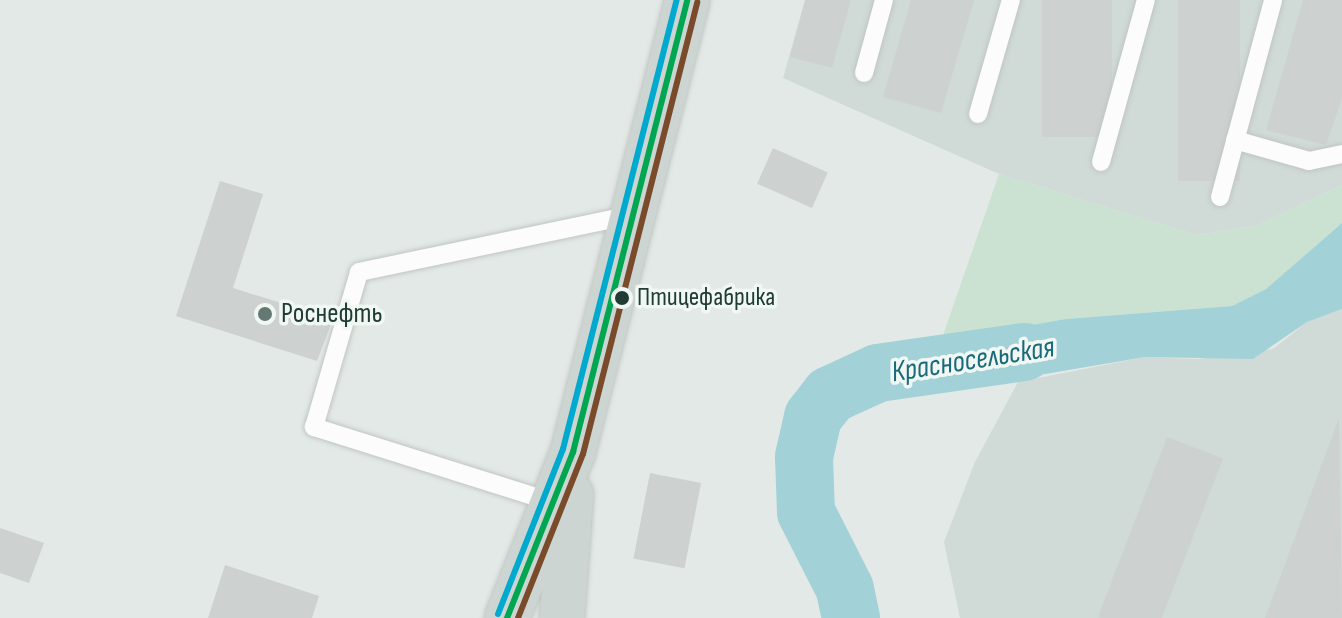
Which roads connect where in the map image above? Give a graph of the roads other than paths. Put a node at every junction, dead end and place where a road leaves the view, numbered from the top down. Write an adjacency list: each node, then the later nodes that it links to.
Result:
1 (687, 0): 12 (main road)
2 (884, 0): 6 (lane)
3 (1011, 0): 7 (lane)
4 (1146, 0): 10 (lane)
5 (1273, 0): 8 (lane)
6 (864, 73)
7 (978, 114)
8 (1235, 140): 9 (lane); 11 (lane)
9 (1342, 154)
10 (1101, 162)
11 (1220, 197)
12 (628, 216): 13 (main road); 14 (lane)
13 (573, 452): 14 (main road); 16 (main road)
14 (555, 503): 15 (main road)
15 (507, 618)
16 (562, 618)

